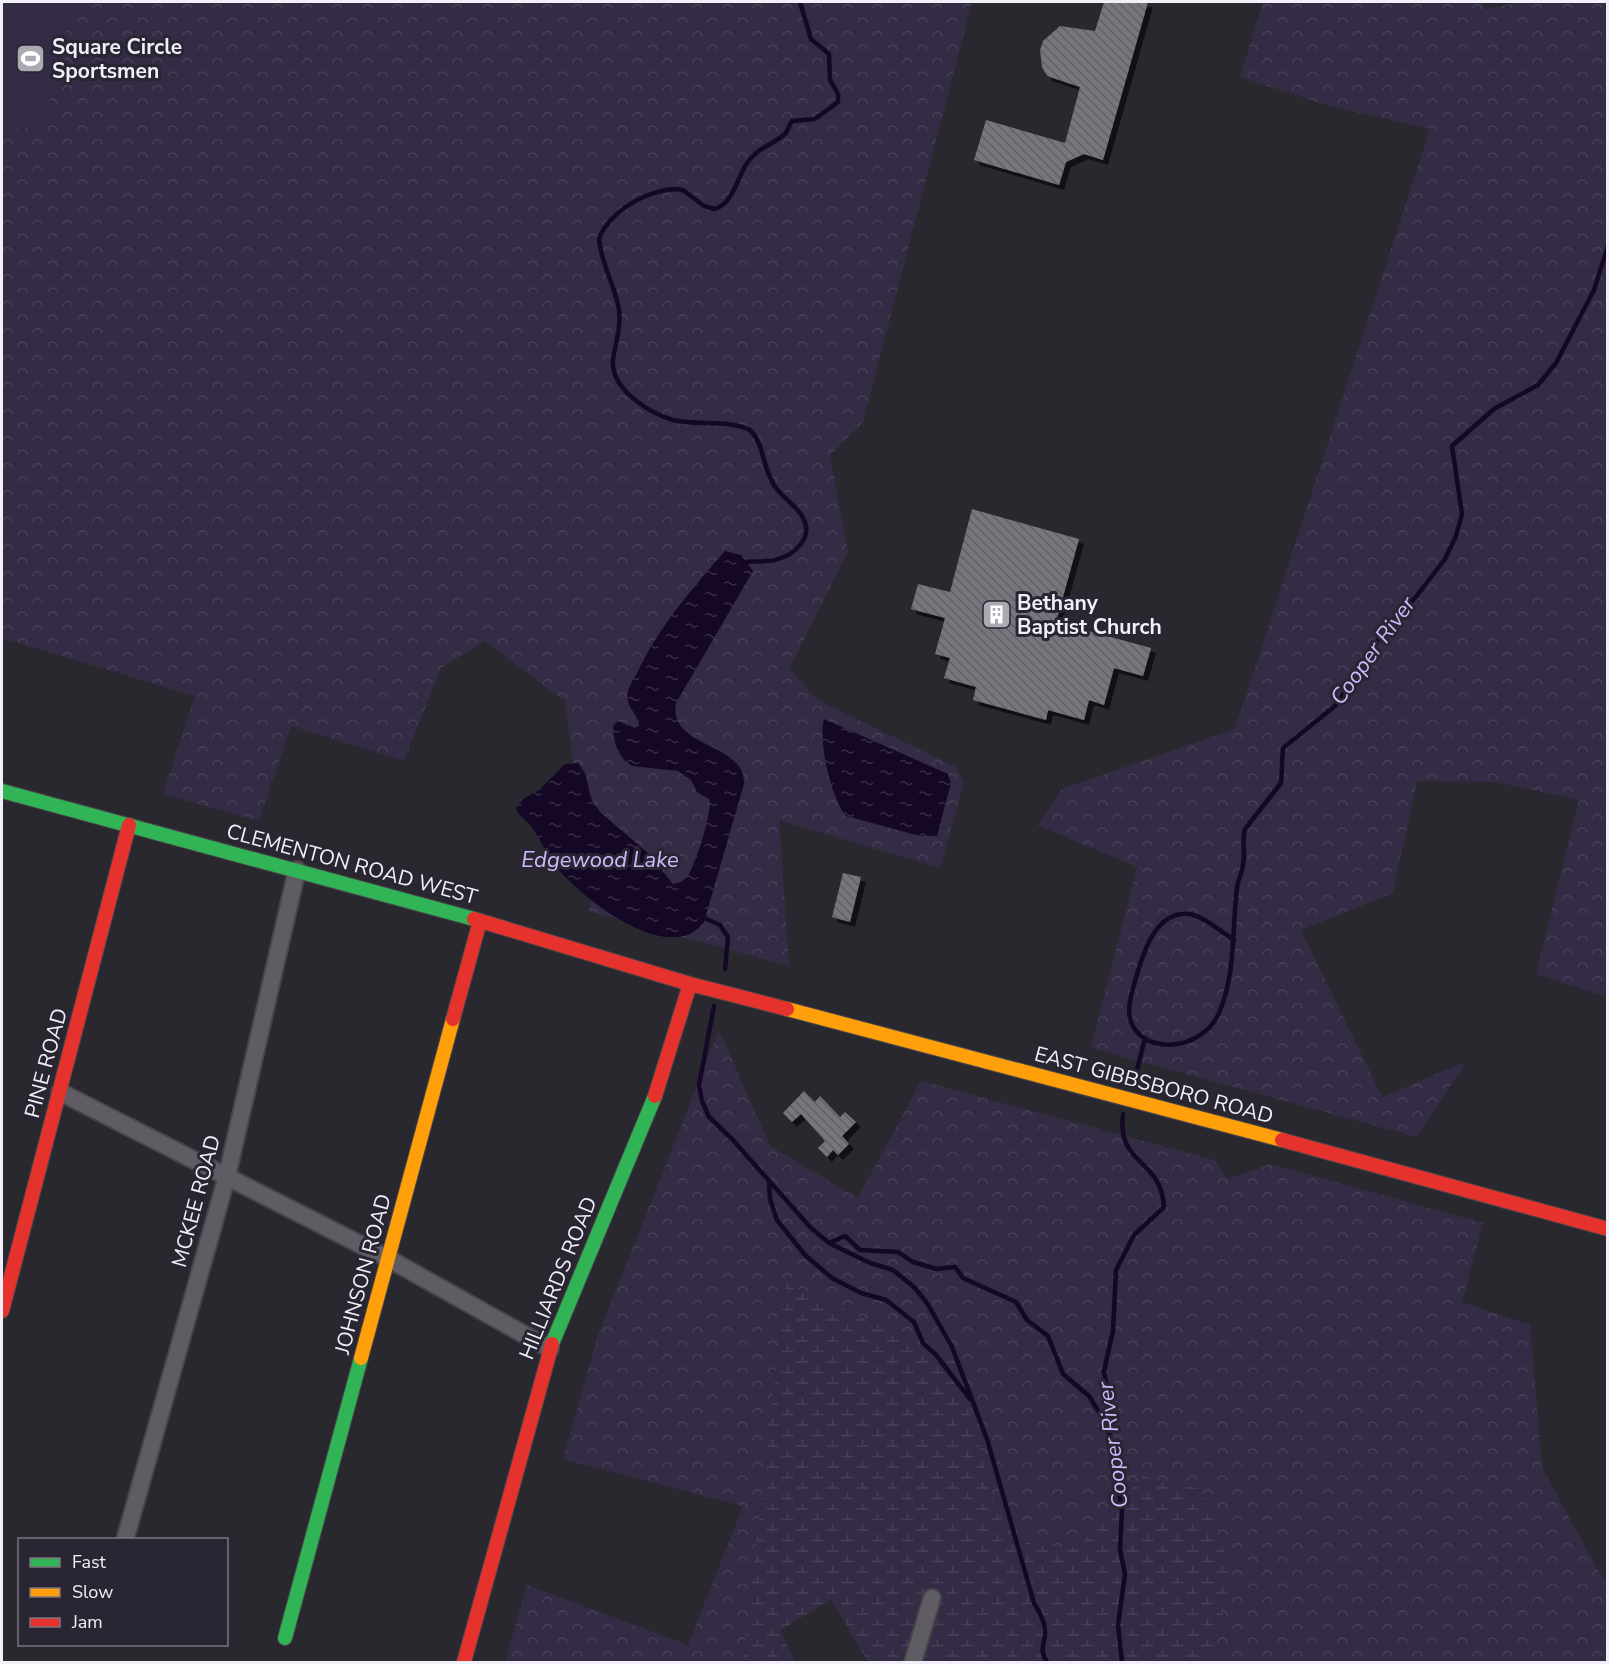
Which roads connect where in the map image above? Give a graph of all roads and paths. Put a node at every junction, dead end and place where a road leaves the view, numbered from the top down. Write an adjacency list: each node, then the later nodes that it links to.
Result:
1 (2, 791): 2 (street, CLEMENTON ROAD WEST)
2 (129, 825): 3 (street, CLEMENTON ROAD WEST); 6 (street, PINE ROAD)
3 (297, 870): 4 (street, CLEMENTON ROAD WEST); 7 (street, MCKEE ROAD)
4 (480, 921): 5 (street, CLEMENTON ROAD WEST); 9 (street, JOHNSON ROAD)
5 (690, 984): 8 (street, EAST GIBBSBORO ROAD); 11 (street, HILLIARDS ROAD)
6 (60, 1092): 7 (street); 10 (street, PINE ROAD)
7 (227, 1176): 9 (street); 12 (street, MCKEE ROAD)
8 (1608, 1229)
9 (389, 1259): 11 (street); 14 (street, JOHNSON ROAD)
10 (2, 1311)
11 (550, 1348): 15 (street, HILLIARDS ROAD)
12 (125, 1538)
13 (932, 1598): 16 (street)
14 (285, 1638)
15 (464, 1662)
16 (913, 1662)

